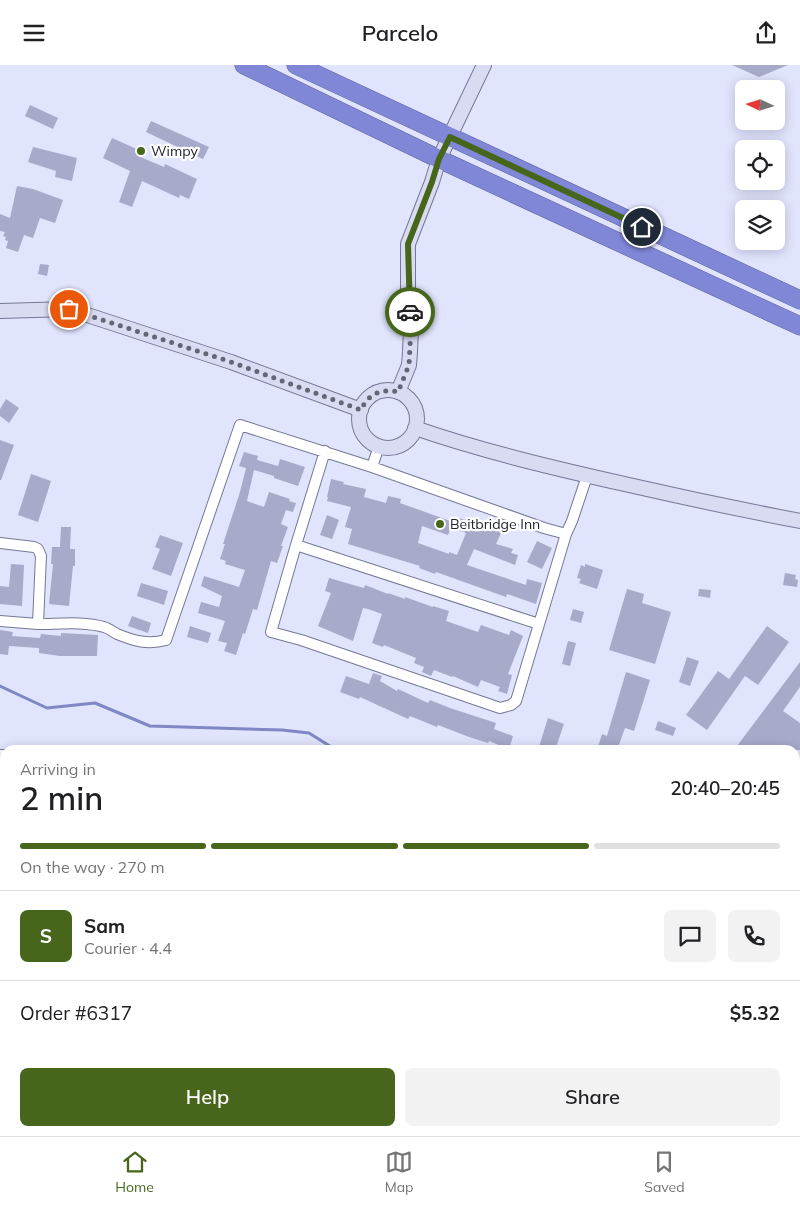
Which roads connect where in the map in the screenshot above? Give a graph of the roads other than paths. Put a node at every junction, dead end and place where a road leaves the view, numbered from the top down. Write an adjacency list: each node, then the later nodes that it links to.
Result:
1 (244, 65): 5 (highway)
2 (296, 65): 4 (highway)
3 (484, 65): 4 (street)
4 (450, 137): 5 (street); 6 (highway)
5 (439, 159): 8 (highway); 9 (street)
6 (800, 299)
7 (0, 311): 10 (street)
8 (800, 326)
9 (398, 392): 10 (street); 11 (street)
10 (361, 410): 12 (street)
11 (416, 428): 12 (street); 15 (street)
12 (379, 446): 14 (street)
13 (325, 451): 14 (street); 19 (street); 21 (street)
14 (372, 467): 17 (street)
15 (587, 476): 16 (street); 17 (street)
16 (800, 521)
17 (566, 534): 22 (street)
18 (0, 543): 21 (street)
19 (296, 545): 22 (street); 22 (street)
20 (0, 621): 21 (street)
21 (38, 624)
22 (540, 624)

